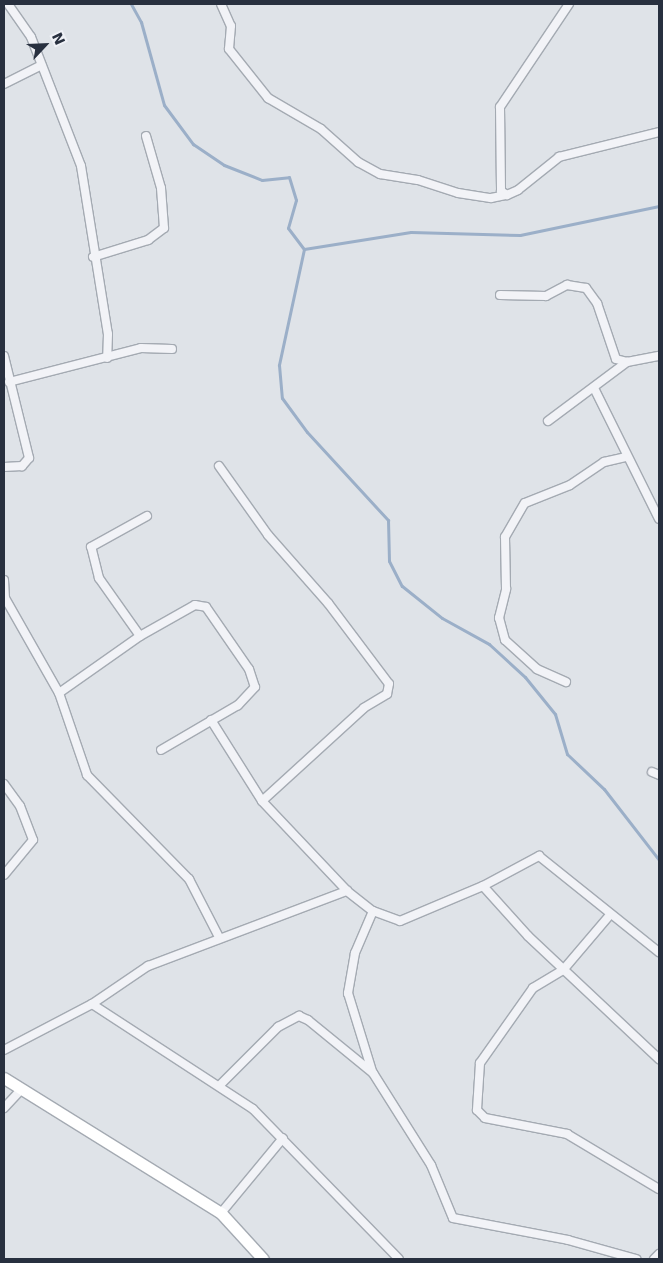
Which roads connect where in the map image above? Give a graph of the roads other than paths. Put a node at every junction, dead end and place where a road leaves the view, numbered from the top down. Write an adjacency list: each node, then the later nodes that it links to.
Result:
1 (8, 4): 4 (street)
2 (221, 4): 8 (street)
3 (569, 4): 8 (street)
4 (42, 64): 5 (street); 9 (street)
5 (4, 84)
6 (659, 132): 8 (street)
7 (146, 136): 9 (street)
8 (507, 195)
9 (93, 257): 14 (street)
10 (500, 295): 15 (street)
11 (172, 349): 14 (street)
12 (4, 356): 16 (street)
13 (659, 356): 15 (street)
14 (107, 358): 16 (street)
15 (627, 362): 17 (street)
16 (9, 382): 20 (street)
17 (594, 388): 18 (street); 19 (street)
18 (548, 422)
19 (626, 457): 23 (street); 26 (street)
20 (4, 466)
21 (219, 466): 31 (street)
22 (147, 516): 25 (street)
23 (659, 519)
24 (4, 580): 27 (street)
25 (140, 636): 27 (street); 28 (street)
26 (566, 682)
27 (59, 694): 37 (street)
28 (211, 720): 29 (street); 31 (street)
29 (161, 750)
30 (4, 784): 32 (street)
31 (262, 801): 34 (street)
32 (4, 874)
33 (482, 886): 35 (street); 36 (street); 39 (street)
34 (347, 891): 35 (street); 37 (street)
35 (373, 911): 43 (street)
36 (610, 916): 38 (street); 39 (street)
37 (220, 937): 40 (street)
38 (659, 952)
39 (563, 970): 42 (street); 49 (street)
40 (92, 1004): 41 (street); 45 (street)
41 (4, 1050)
42 (659, 1058)
43 (373, 1073): 45 (street); 54 (street)
44 (4, 1078): 46 (street)
45 (221, 1084): 48 (street)
46 (22, 1089): 47 (street); 50 (street)
47 (4, 1108)
48 (283, 1138): 50 (street); 53 (street)
49 (659, 1189)
50 (221, 1213): 52 (street)
51 (659, 1254): 55 (street)
52 (263, 1259)
53 (399, 1259)
54 (636, 1259)
55 (654, 1259)

